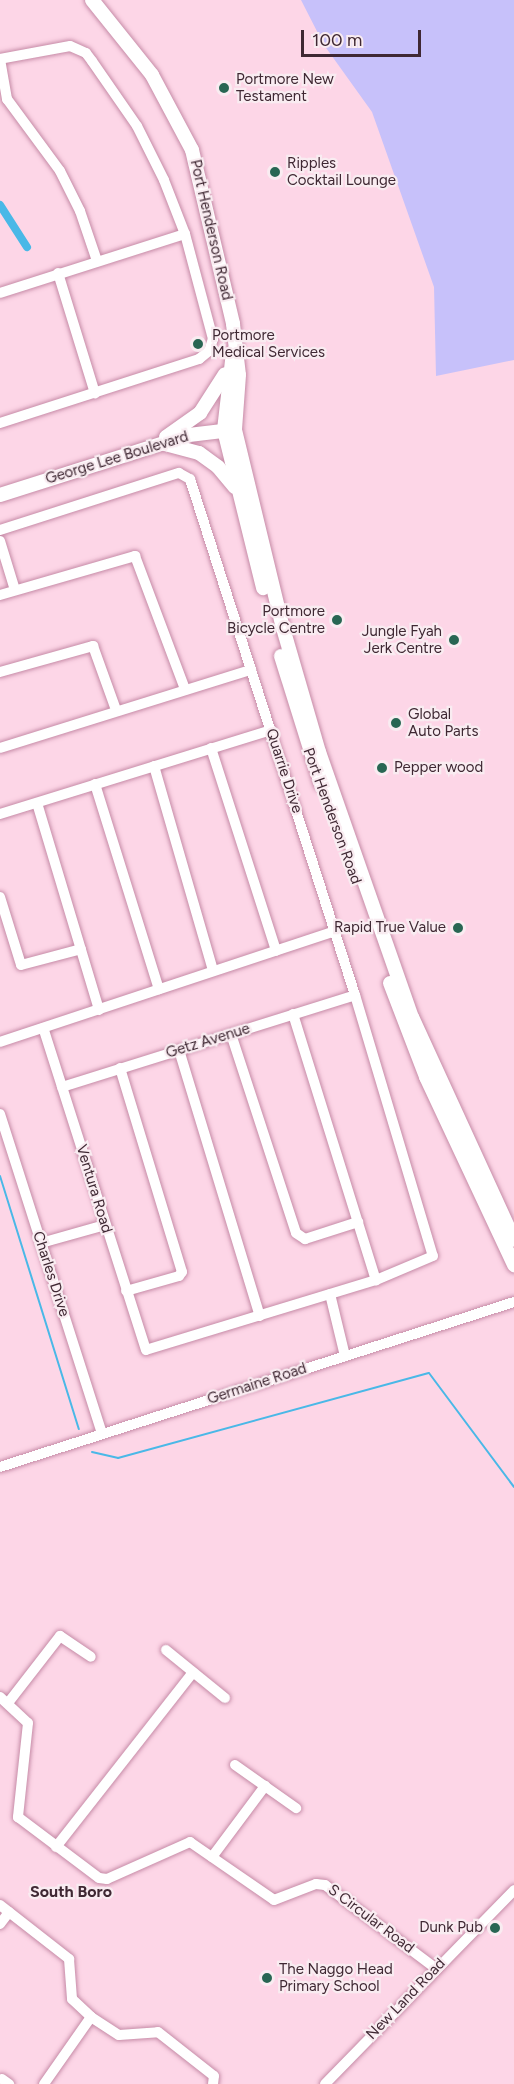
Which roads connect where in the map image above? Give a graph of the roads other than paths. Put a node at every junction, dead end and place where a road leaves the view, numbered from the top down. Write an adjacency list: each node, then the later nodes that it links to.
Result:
1 (92, 0): 7 (main road, Port Henderson Road)
2 (0, 59): 3 (street); 4 (street)
3 (185, 234): 4 (street); 9 (street)
4 (97, 261): 5 (street)
5 (58, 273): 6 (street); 9 (street)
6 (0, 293)
7 (234, 347): 8 (main road, Port Henderson Road); 11 (main road, Port Henderson Road)
8 (228, 369): 11 (main road, Port Henderson Road); 12 (main road)
9 (95, 393): 10 (street)
10 (0, 423)
11 (230, 430): 12 (main road, George Lee Boulevard); 13 (main road, Port Henderson Road); 48 (main road, Port Henderson Road)
12 (157, 445): 13 (main road); 14 (main road, George Lee Boulevard)
13 (237, 489): 50 (main road, Port Henderson Road)
14 (0, 495)
15 (0, 530): 19 (street, Quarrie Drive)
16 (0, 541): 17 (street)
17 (15, 590): 18 (street); 21 (street)
18 (0, 595)
19 (251, 670): 21 (street); 23 (street, Quarrie Drive)
20 (0, 672): 22 (street)
21 (185, 689): 22 (street)
22 (116, 710): 24 (street)
23 (271, 730): 25 (street); 31 (street, Quarrie Drive)
24 (0, 748)
25 (211, 748): 26 (street); 33 (street)
26 (154, 766): 27 (street); 34 (street)
27 (95, 784): 28 (street); 35 (street)
28 (37, 802): 29 (street); 32 (street)
29 (0, 814)
30 (0, 897): 32 (street)
31 (334, 931): 33 (street); 36 (street, Quarrie Drive)
32 (81, 949): 37 (street)
33 (276, 951): 34 (street)
34 (213, 971): 35 (street)
35 (159, 989): 37 (street)
36 (355, 995): 38 (street, Getz Avenue); 51 (street, Quarrie Drive)
37 (99, 1010): 39 (street)
38 (292, 1014): 40 (street, Getz Avenue); 46 (street)
39 (43, 1028): 41 (street); 44 (street, Ventura Road)
40 (231, 1034): 42 (street, Getz Avenue); 46 (street)
41 (0, 1042)
42 (179, 1050): 43 (street, Getz Avenue); 55 (street)
43 (120, 1068): 44 (street, Getz Avenue); 52 (street)
44 (62, 1087): 47 (street, Ventura Road)
45 (0, 1114): 49 (street, Charles Drive)
46 (358, 1222): 51 (street)
47 (105, 1225): 49 (street); 52 (street, Ventura Road)
48 (514, 1240)
49 (41, 1244): 57 (street, Charles Drive)
50 (514, 1265)
51 (376, 1280): 53 (street)
52 (126, 1291): 55 (street, Ventura Road)
53 (330, 1294): 55 (street); 56 (street)
54 (514, 1302): 56 (street, Germaine Road)
55 (260, 1316)
56 (345, 1356): 57 (street, Germaine Road)
57 (102, 1434): 58 (street, Germaine Road)
58 (0, 1467)
59 (166, 1650): 61 (street)
60 (91, 1657): 63 (street)
61 (193, 1672): 62 (street); 67 (street)
62 (225, 1698)
63 (4, 1700): 67 (street, S Circular Road)
64 (235, 1765): 65 (street)
65 (265, 1786): 66 (street); 68 (street)
66 (296, 1808)
67 (56, 1847): 68 (street, S Circular Road)
68 (212, 1857): 72 (street, S Circular Road)
69 (514, 1890): 72 (street, New Land Road)
70 (4, 1908): 71 (street); 73 (street)
71 (0, 1924)
72 (435, 1968): 76 (street, New Land Road)
73 (91, 2017): 74 (street); 75 (street)
74 (214, 2080)
75 (44, 2084)
76 (325, 2084)

